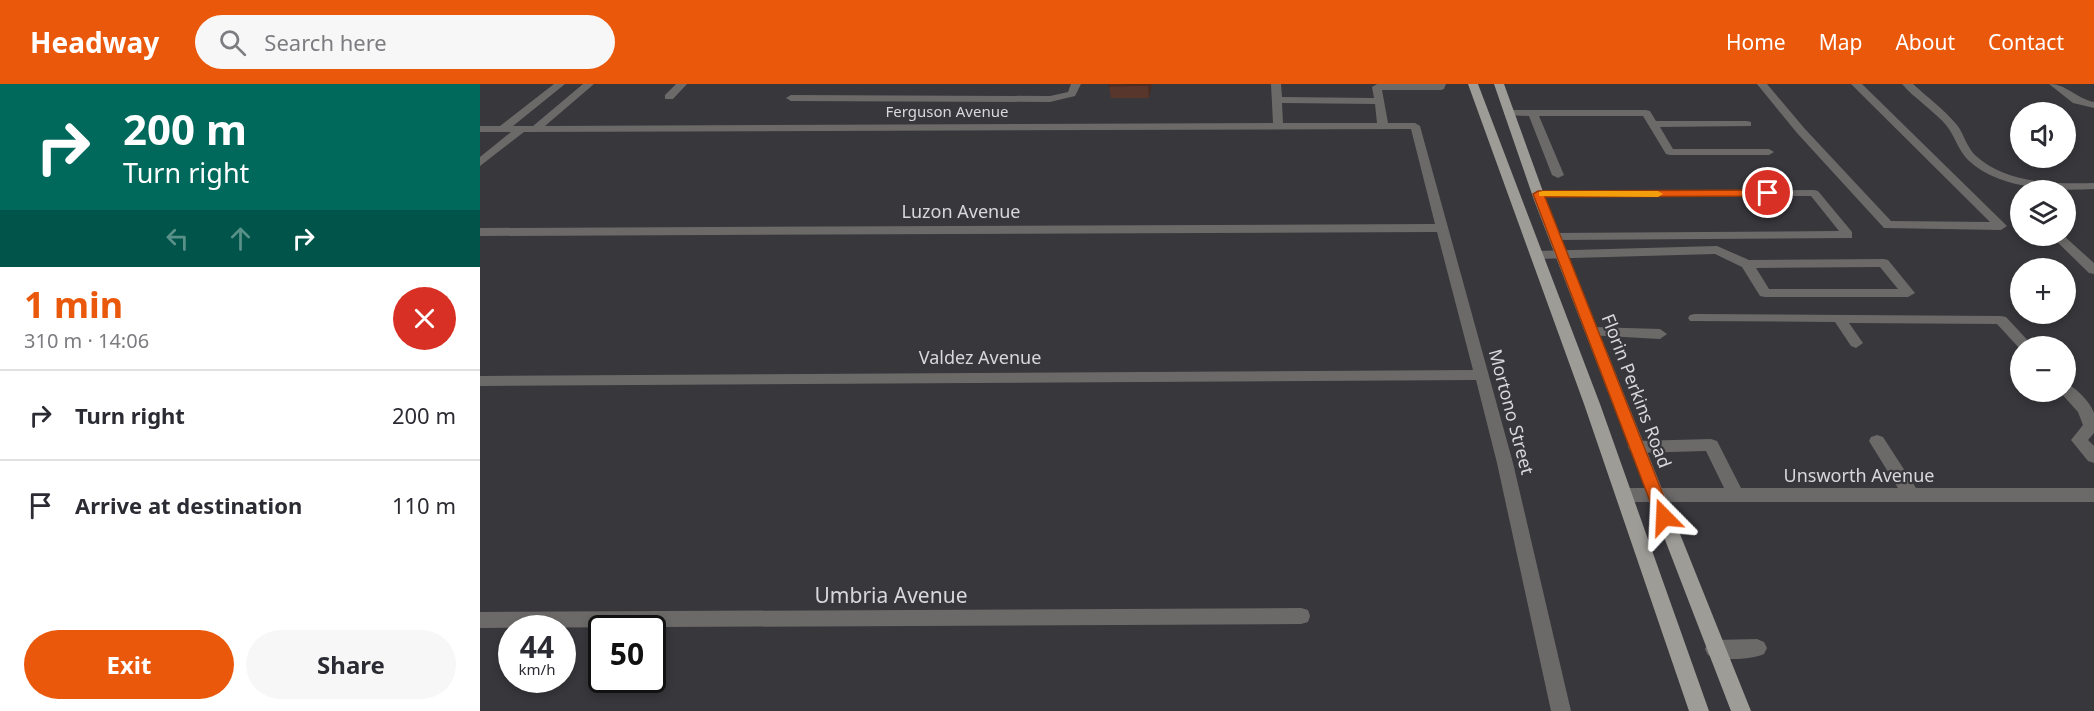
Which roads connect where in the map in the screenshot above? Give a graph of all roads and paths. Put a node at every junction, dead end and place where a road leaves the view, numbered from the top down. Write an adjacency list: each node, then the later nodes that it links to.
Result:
1 (560, 84): 28 (street)
2 (589, 84): 30 (street)
3 (682, 84): 15 (street)
4 (800, 84): 16 (street)
5 (933, 84): 16 (street)
6 (1076, 84): 16 (street)
7 (1276, 84): 17 (street)
8 (1441, 84): 18 (street)
9 (1473, 84): 42 (main road)
10 (1499, 84): 20 (main road, Florin Perkins Road)
11 (1762, 84): 12 (street)
12 (1856, 84)
13 (1907, 84): 34 (street)
14 (2054, 84): 19 (street)
15 (669, 97)
16 (924, 98)
17 (1277, 100): 18 (street); 24 (street)
18 (1379, 101): 25 (street)
19 (2094, 105)
20 (1509, 113): 21 (street); 37 (main road, Florin Perkins Road)
21 (1533, 113): 22 (street); 33 (street)
22 (1653, 124): 23 (street); 31 (street)
23 (1748, 124)
24 (1278, 126): 25 (street, Ferguson Avenue); 30 (street, Ferguson Avenue)
25 (1383, 126): 26 (street, Ferguson Avenue)
26 (1415, 126): 38 (street, Mortono Street)
27 (480, 129): 28 (street, Ferguson Avenue)
28 (502, 129): 29 (street, Ferguson Avenue)
29 (521, 129): 30 (street, Ferguson Avenue); 32 (street)
30 (535, 129)
31 (1769, 152)
32 (480, 163)
33 (1558, 174)
34 (2017, 180)
35 (2094, 186): 36 (street)
36 (2076, 188)
37 (1538, 194): 40 (main road, Florin Perkins Road); 40 (street)
38 (1442, 228): 39 (street, Luzon Avenue); 52 (street, Mortono Street)
39 (480, 232)
40 (1555, 236): 43 (main road, Florin Perkins Road)
41 (2068, 246): 45 (street)
42 (1537, 255): 43 (street); 58 (main road)
43 (1562, 255): 44 (street); 48 (main road, Florin Perkins Road)
44 (1747, 264): 44 (street)
45 (2094, 270)
46 (1695, 318): 47 (street)
47 (1839, 318): 50 (street); 51 (street)
48 (1593, 332): 49 (street); 56 (main road, Florin Perkins Road)
49 (1660, 334)
50 (2016, 336)
51 (1856, 343)
52 (1481, 375): 53 (street, Valdez Avenue); 67 (street, Mortono Street)
53 (480, 381)
54 (2076, 400): 57 (street)
55 (1877, 441): 60 (street)
56 (1636, 447): 59 (main road, Florin Perkins Road); 62 (street)
57 (2094, 457)
58 (1624, 495): 59 (street, Unsworth Avenue); 68 (main road)
59 (1655, 495): 62 (street, Unsworth Avenue); 66 (main road, Florin Perkins Road)
60 (1911, 495): 61 (street, Unsworth Avenue); 62 (street, Unsworth Avenue)
61 (2094, 495)
62 (1736, 496)
63 (1301, 616): 64 (street, Umbria Avenue)
64 (480, 620)
65 (1757, 648): 66 (street)
66 (1715, 649): 69 (main road, Florin Perkins Road)
67 (1561, 711)
68 (1699, 711)
69 (1741, 711)

